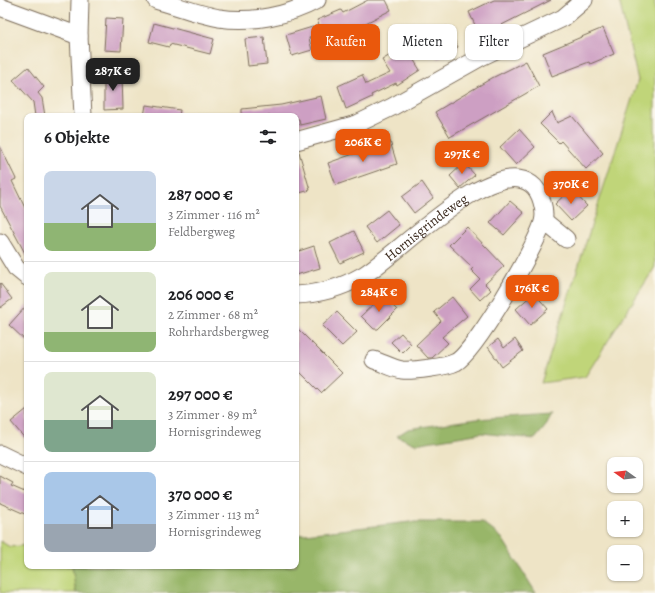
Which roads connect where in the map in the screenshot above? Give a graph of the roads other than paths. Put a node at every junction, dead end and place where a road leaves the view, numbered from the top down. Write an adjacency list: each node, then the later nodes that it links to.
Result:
1 (80, 0): 6 (street)
2 (156, 0): 3 (street)
3 (317, 0)
4 (584, 0): 8 (street)
5 (0, 7): 6 (street)
6 (79, 36): 7 (street)
7 (83, 113)
8 (299, 140)
9 (544, 221): 10 (street); 13 (street, Hornisgrindeweg); 14 (street)
10 (566, 239)
11 (0, 242): 12 (street)
12 (24, 275)
13 (299, 295)
14 (374, 360)
15 (0, 454): 16 (street)
16 (24, 466)

